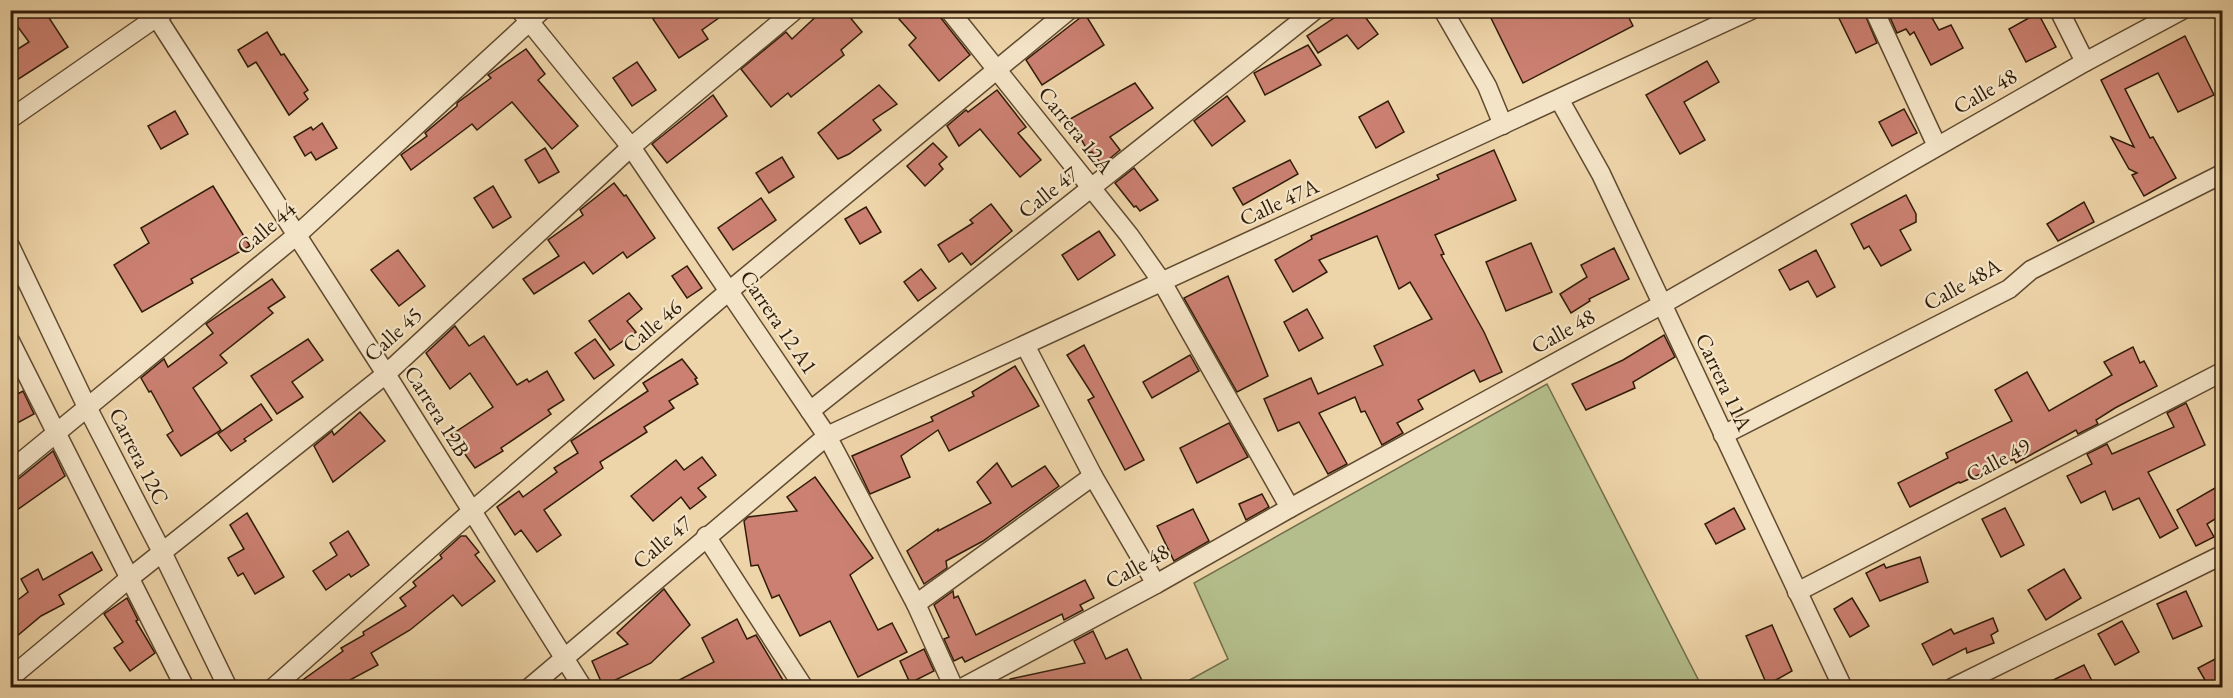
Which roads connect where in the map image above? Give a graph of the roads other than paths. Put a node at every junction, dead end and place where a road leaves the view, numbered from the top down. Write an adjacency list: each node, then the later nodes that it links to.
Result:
1 (795, 10): 18 (street, Calle 45)
2 (949, 10): 13 (street, Carrera 12A)
3 (1069, 10): 13 (street, Calle 46)
4 (1315, 10): 20 (street, Calle 47)
5 (1443, 10): 16 (street)
6 (1751, 10): 14 (street, Calle 47A)
7 (1874, 10): 17 (street)
8 (2059, 10): 12 (street)
9 (2182, 10): 12 (street, Calle 48)
10 (158, 13): 15 (street); 21 (street, Carrera 12B)
11 (530, 14): 18 (street, Carrera 12 A1); 21 (street, Calle 44)
12 (2085, 62): 17 (street, Calle 48)
13 (997, 71): 20 (street, Carrera 12A); 24 (street, Calle 46)
14 (1559, 99): 16 (street, Calle 47A); 25 (street, Carrera 11A)
15 (10, 119)
16 (1503, 125): 23 (street, Calle 47A)
17 (1938, 146): 25 (street, Calle 48)
18 (631, 147): 24 (street, Carrera 12 A1); 29 (street, Calle 45)
19 (2223, 174): 33 (street, Calle 48A)
20 (1091, 189): 23 (street, Carrera 12A); 31 (street, Calle 47)
21 (297, 235): 29 (street, Carrera 12B); 30 (street, Calle 44)
22 (10, 246): 30 (street, Carrera 12C)
23 (1162, 282): 27 (street, Calle 47A); 37 (street, Carrera 12A)
24 (729, 291): 31 (street, Carrera 12 A1); 38 (street, Calle 46)
25 (1661, 304): 33 (street, Carrera 11A); 37 (street, Calle 48)
26 (10, 341): 32 (street)
27 (1025, 345): 34 (street, Calle 47A); 36 (street)
28 (2223, 372): 44 (street, Calle 49)
29 (386, 374): 38 (street, Carrera 12B); 40 (street, Calle 45)
30 (87, 407): 32 (street, Calle 44); 40 (street, Carrera 12C)
31 (810, 411): 34 (street, Carrera 12 A1)
32 (58, 433): 35 (street, Calle 44); 42 (street)
33 (1723, 435): 44 (street, Carrera 11A)
34 (827, 436): 39 (street, Calle 47); 45 (street, Carrera 12 A1)
35 (10, 471)
36 (1093, 476): 43 (street); 45 (street)
37 (1290, 508): 43 (street, Calle 48)
38 (472, 511): 46 (street, Carrera 12B); 50 (street, Calle 46)
39 (706, 537): 46 (street, Calle 47); 53 (street)
40 (162, 552): 42 (street, Calle 45); 49 (street, Carrera 12C)
41 (2223, 555): 57 (street)
42 (131, 577): 47 (street, Calle 45); 48 (street)
43 (1156, 584): 55 (street, Calle 48)
44 (1797, 592): 56 (street, Carrera 11A)
45 (916, 604): 54 (street, Carrera 12 A1)
46 (564, 656): 51 (street, Calle 47); 52 (street, Carrera 12B)
47 (10, 678)
48 (185, 687)
49 (228, 687)
50 (273, 687)
51 (529, 687)
52 (583, 687)
53 (804, 687)
54 (954, 687)
55 (962, 687)
56 (1843, 687)
57 (1952, 687)

